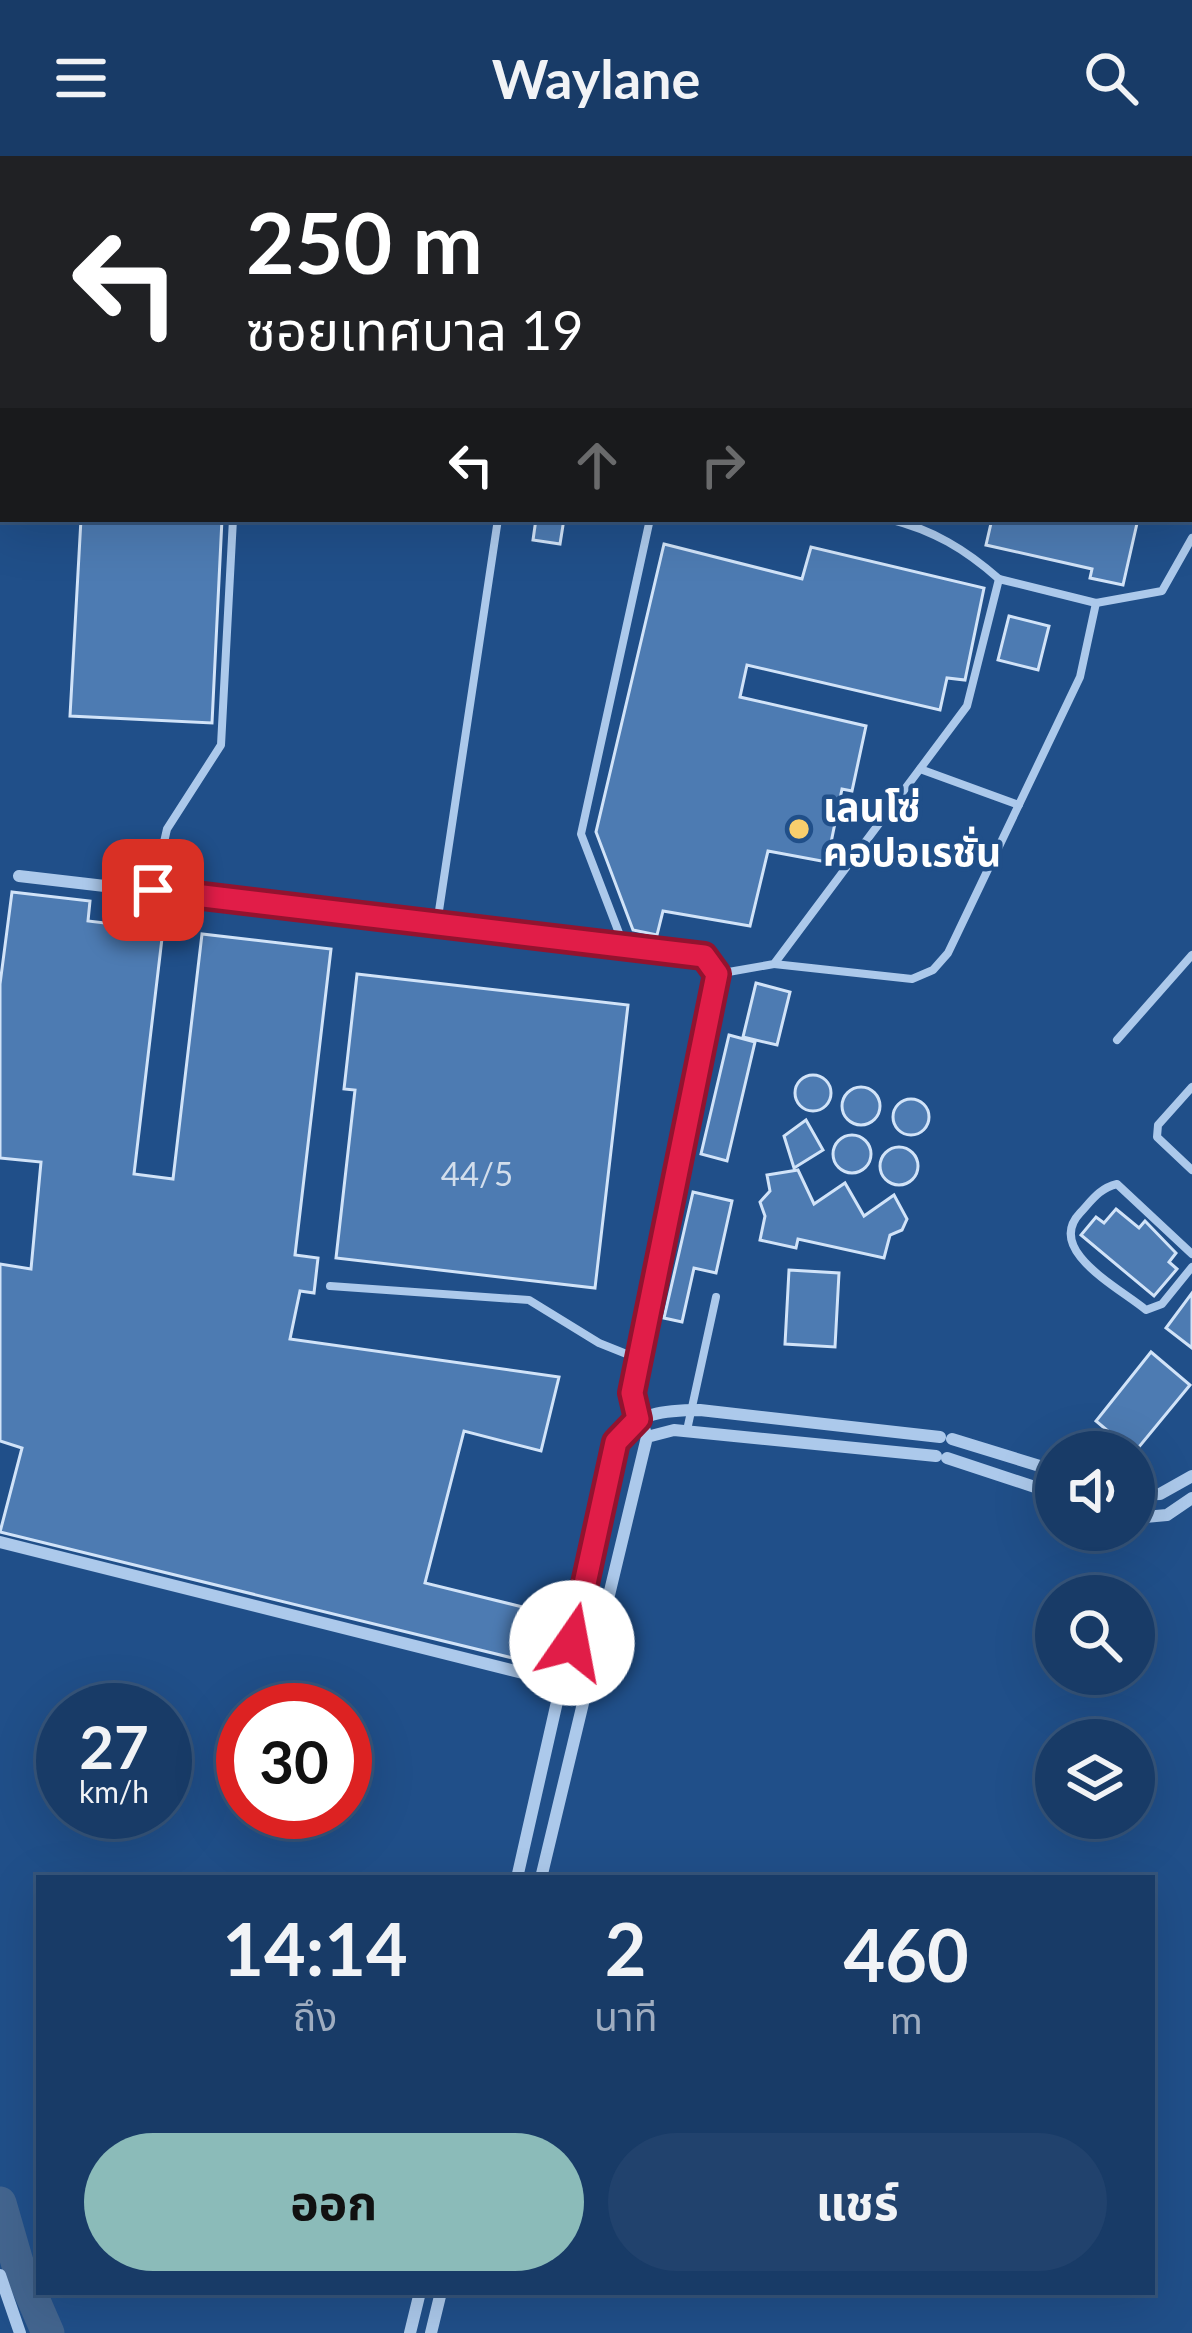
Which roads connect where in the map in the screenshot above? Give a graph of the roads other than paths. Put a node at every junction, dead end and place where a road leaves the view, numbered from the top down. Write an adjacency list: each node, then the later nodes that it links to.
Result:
1 (233, 522): 11 (lane)
2 (498, 522): 12 (lane)
3 (649, 522): 13 (lane)
4 (902, 522): 6 (lane)
5 (1192, 538): 7 (lane)
6 (999, 579): 7 (lane); 8 (lane)
7 (1096, 603): 9 (lane)
8 (920, 769): 9 (lane); 15 (lane)
9 (1019, 805): 15 (lane)
10 (19, 876): 11 (street)
11 (153, 890): 12 (street)
12 (436, 924): 13 (street)
13 (624, 946): 16 (street)
14 (1192, 955): 17 (lane)
15 (774, 964): 16 (lane)
16 (717, 974): 24 (street)
17 (1118, 1040)
18 (1192, 1087): 19 (lane)
19 (1192, 1170)
20 (1192, 1254): 21 (lane)
21 (1192, 1267)
22 (330, 1286): 24 (lane)
23 (716, 1298): 25 (lane)
24 (639, 1359): 26 (street)
25 (688, 1410): 26 (street); 27 (lane); 29 (street)
26 (638, 1419): 28 (street); 36 (street)
27 (686, 1432): 28 (street); 31 (street)
28 (646, 1437): 38 (street)
29 (1035, 1465)
30 (1192, 1476): 32 (street)
31 (1035, 1487)
32 (1155, 1494)
33 (1192, 1498): 34 (street)
34 (1155, 1516)
35 (0, 1542): 36 (street)
36 (563, 1683): 37 (street)
37 (518, 1875)
38 (542, 1875)
39 (0, 2275): 42 (street)
40 (419, 2295): 43 (street)
41 (440, 2295): 44 (street)
42 (20, 2333)
43 (410, 2333)
44 (431, 2333)

